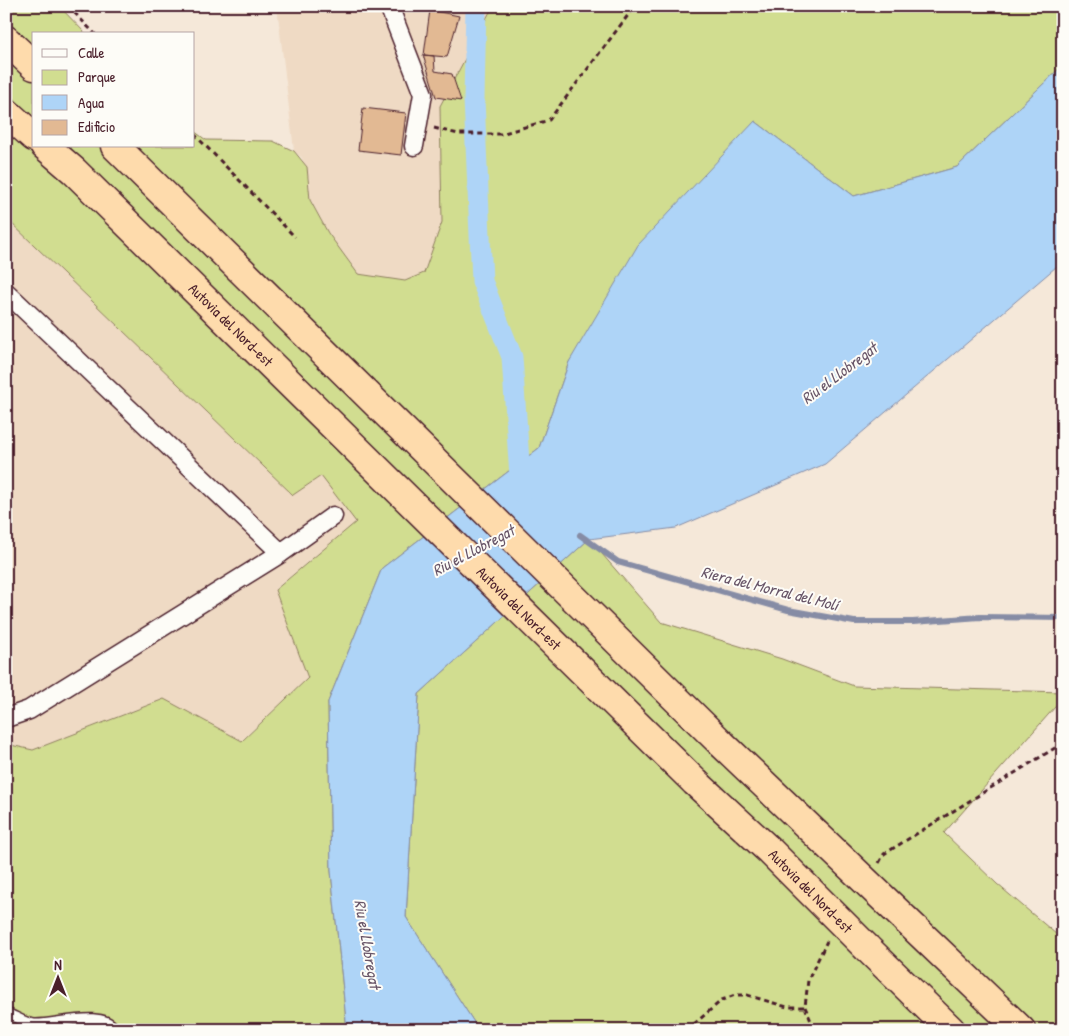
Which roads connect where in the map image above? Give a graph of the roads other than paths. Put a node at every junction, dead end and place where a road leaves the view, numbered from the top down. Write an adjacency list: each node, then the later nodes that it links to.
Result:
1 (389, 6): 6 (street)
2 (6, 40): 3 (highway)
3 (32, 64)
4 (6, 112): 5 (highway)
5 (32, 135)
6 (414, 146)
7 (47, 148): 15 (highway, Autovia del Nord-est, bridge)
8 (117, 148): 16 (highway, bridge)
9 (6, 292): 11 (street)
10 (334, 516): 11 (street)
11 (281, 553): 12 (street)
12 (6, 718)
13 (6, 1013): 14 (lane)
14 (116, 1030)
15 (951, 1030)
16 (1021, 1030)

